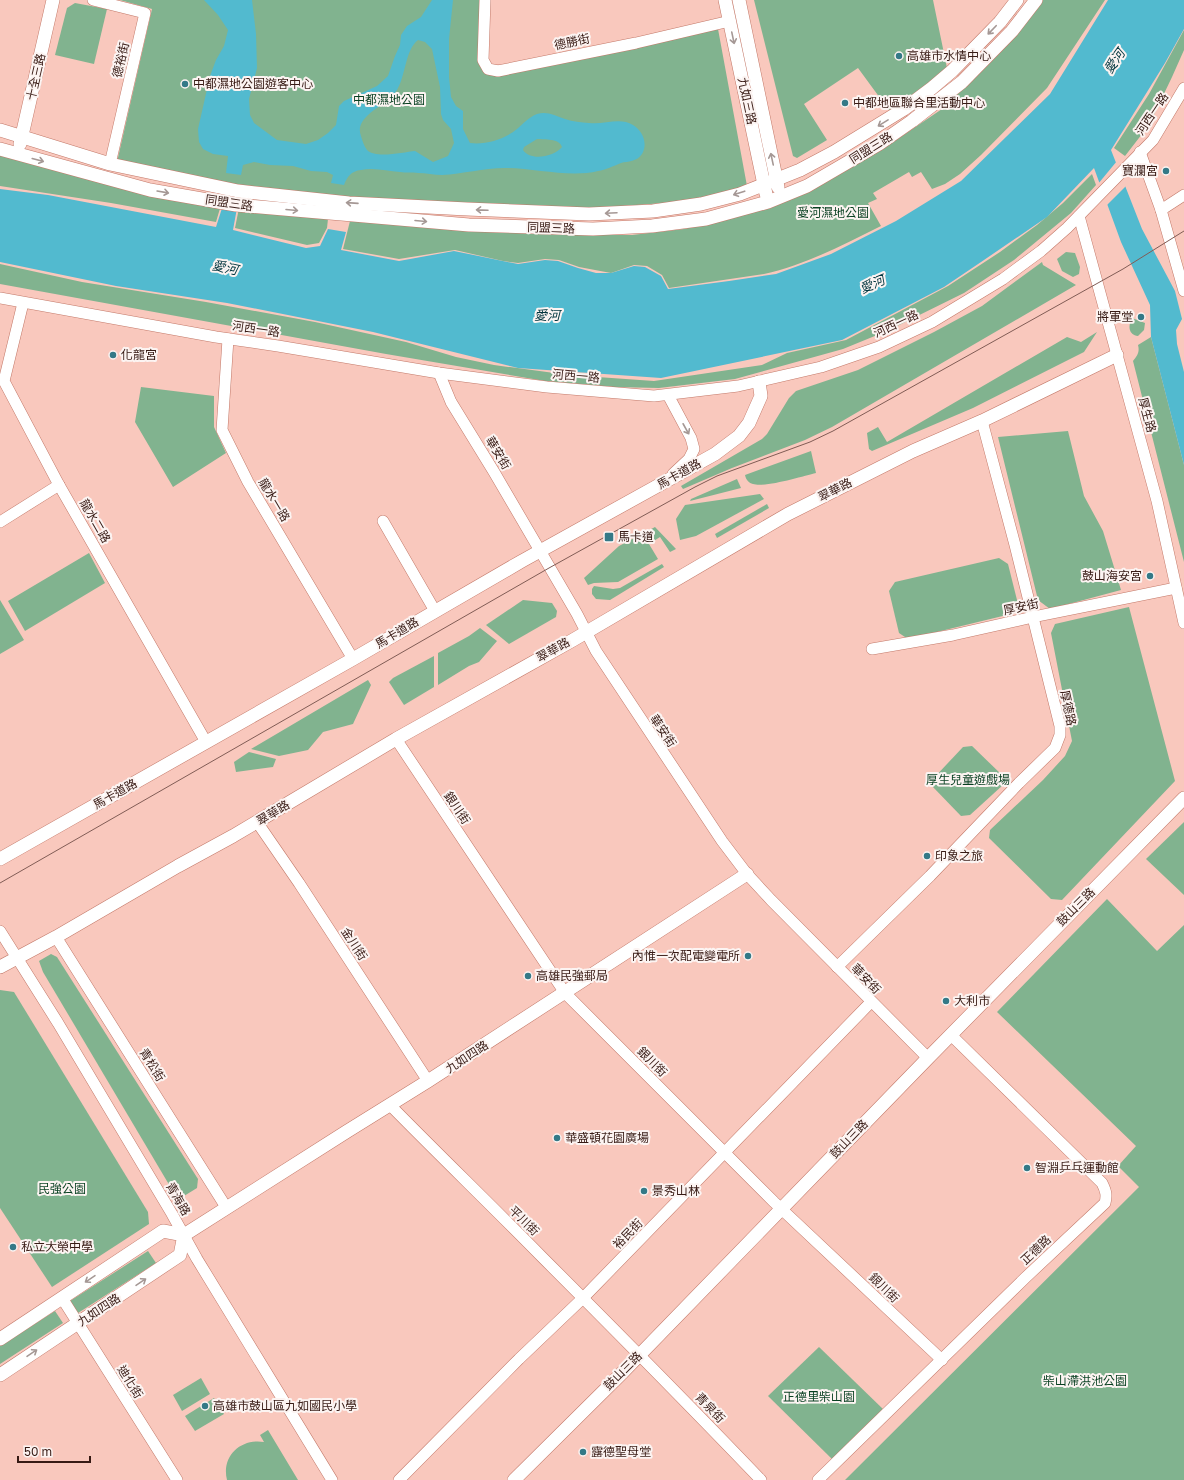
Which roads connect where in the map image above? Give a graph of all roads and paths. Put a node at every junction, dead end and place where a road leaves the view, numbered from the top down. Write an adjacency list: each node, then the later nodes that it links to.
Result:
1 (53, 0): 14 (street, 十全三路)
2 (93, 0): 19 (street, 德裕街)
3 (485, 0): 8 (street, 德勝街)
4 (725, 0): 8 (street, 九如三路)
5 (739, 0): 20 (street, 九如三路, one-way to 5)
6 (1017, 0): 9 (street, 同盟三路, one-way to 9)
7 (1036, 0): 10 (street, 同盟三路)
8 (730, 21): 20 (street, 九如三路, one-way to 20)
9 (952, 71): 10 (street); 13 (street, 同盟三路, one-way to 13)
10 (962, 82): 16 (street, 同盟三路)
11 (1184, 88): 17 (street, 河西一路)
12 (0, 130): 14 (street, 同盟三路)
13 (863, 135): 16 (street); 20 (street, 同盟三路)
14 (22, 137): 18 (street, 十全三路); 19 (street, 同盟三路)
15 (0, 149): 18 (street, 同盟三路)
16 (871, 149): 22 (street, 同盟三路)
17 (1140, 152): 23 (street); 24 (street, 河西一路)
18 (17, 154): 22 (street, 同盟三路, one-way to 22)
19 (110, 164): 20 (street, 同盟三路, one-way to 19)
20 (770, 183): 22 (street, 九如三路)
21 (1184, 194): 23 (street)
22 (774, 200)
23 (1161, 210): 25 (street)
24 (1079, 216): 29 (street, 厚生路); 32 (street, 河西一路)
25 (1184, 291)
26 (0, 298): 27 (street, 河西一路)
27 (24, 303): 28 (street, 河西一路); 31 (street, 龍水二路)
28 (228, 339): 30 (street, 河西一路); 46 (street, 龍水一路)
29 (1118, 355): 34 (street, 翠華路); 40 (street, 厚生路)
30 (439, 373): 33 (street, 河西一路); 39 (street, 華安街)
31 (2, 382): 35 (street, 龍水二路)
32 (760, 382): 33 (street, 河西一路); 36 (street, 馬卡道路)
33 (668, 395): 36 (street, one-way to 36)
34 (982, 421): 42 (street, 厚德路); 44 (street, 翠華路)
35 (59, 485): 38 (street); 48 (street, 龍水二路)
36 (661, 485): 39 (street, 馬卡道路)
37 (383, 521): 41 (street)
38 (0, 522)
39 (540, 551): 41 (street, 馬卡道路); 44 (street, 華安街)
40 (1176, 588): 42 (street, 厚安街); 43 (street, 厚生路)
41 (435, 611): 46 (street, 馬卡道路)
42 (1033, 617): 45 (street, 厚安街); 57 (street, 厚德路)
43 (1184, 622)
44 (586, 631): 47 (street, 翠華路); 52 (street, 華安街)
45 (872, 649)
46 (354, 659): 48 (street, 馬卡道路)
47 (396, 739): 50 (street, 翠華路); 58 (street, 銀川街)
48 (206, 742): 51 (street, 馬卡道路)
49 (1184, 798): 60 (street, 鼓山三路)
50 (257, 822): 54 (street, 翠華路); 62 (street, 金川街)
51 (0, 859)
52 (747, 874): 57 (street, 華安街); 58 (street, 九如四路)
53 (0, 931): 55 (street, 青海路)
54 (56, 937): 55 (street, 翠華路); 65 (street, 青松街)
55 (17, 958): 56 (street, 翠華路); 67 (street, 青海路)
56 (0, 967)
57 (837, 967): 59 (street, 華安街)
58 (565, 993): 62 (street, 九如四路); 64 (street, 銀川街)
59 (871, 1002): 61 (street, 華安街); 64 (street, 裕民街)
60 (951, 1035): 61 (street, 鼓山三路); 73 (street, 正德路)
61 (928, 1058): 66 (street, 鼓山三路)
62 (428, 1082): 63 (street, 九如四路)
63 (390, 1105): 65 (street, 九如四路); 69 (street, 平川街)
64 (725, 1153): 66 (street, 銀川街); 69 (street, 裕民街)
65 (226, 1207): 67 (street, 九如四路)
66 (782, 1209): 72 (street, 鼓山三路); 73 (street, 銀川街)
67 (184, 1235): 68 (street, one-way to 68); 70 (street, 九如四路, one-way to 67); 76 (street, 青海路)
68 (62, 1298): 70 (street, 迪化街); 71 (street)
69 (583, 1298): 72 (street, 平川街); 77 (street, 裕民街)
70 (78, 1323): 74 (street, 九如四路, one-way to 70); 75 (street, 迪化街)
71 (0, 1339)
72 (639, 1355): 78 (street, 鼓山三路); 79 (street, 青泉街)
73 (942, 1360): 80 (street, 正德路)
74 (0, 1375)
75 (177, 1480)
76 (332, 1480)
77 (399, 1480)
78 (514, 1480)
79 (761, 1480)
80 (818, 1480)

